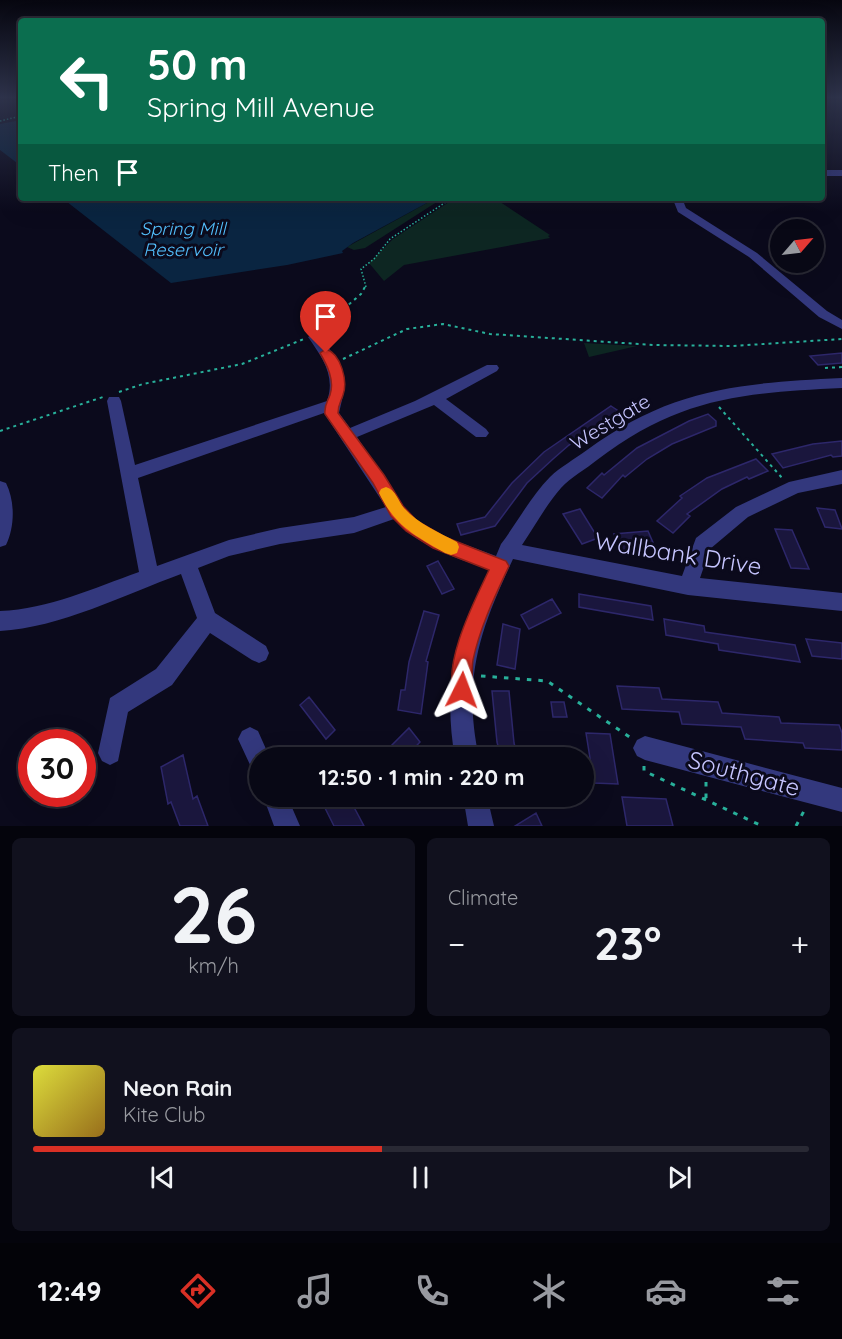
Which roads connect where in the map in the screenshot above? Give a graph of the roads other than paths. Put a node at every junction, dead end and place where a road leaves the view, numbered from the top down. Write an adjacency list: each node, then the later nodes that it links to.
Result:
1 (825, 173): 2 (street)
2 (842, 173)
3 (680, 201): 4 (street)
4 (842, 325)
5 (314, 336): 10 (street)
6 (492, 368): 8 (street)
7 (842, 383): 18 (street, Westgate)
8 (436, 399): 11 (street); 12 (street)
9 (114, 401): 13 (street)
10 (331, 405): 12 (street, Wallbank Drive); 13 (street)
11 (481, 433)
12 (346, 435): 16 (street, Wallbank Drive)
13 (129, 474): 20 (street)
14 (842, 477): 21 (street)
15 (0, 488): 17 (street)
16 (397, 511): 18 (street, Wallbank Drive); 19 (street)
17 (0, 539)
18 (504, 558): 21 (street, Wallbank Drive); 28 (street, Westgate)
19 (187, 564): 20 (street); 23 (street)
20 (150, 578): 24 (street)
21 (688, 586): 22 (street, Wallbank Drive)
22 (842, 602)
23 (208, 620): 25 (street); 30 (street)
24 (0, 621)
25 (259, 653)
26 (250, 739): 27 (street)
27 (254, 747)
28 (465, 747)
29 (645, 748): 31 (street, Southgate)
30 (110, 753)
31 (842, 800)
32 (279, 807): 35 (street)
33 (477, 807): 34 (street)
34 (479, 825)
35 (287, 826)

